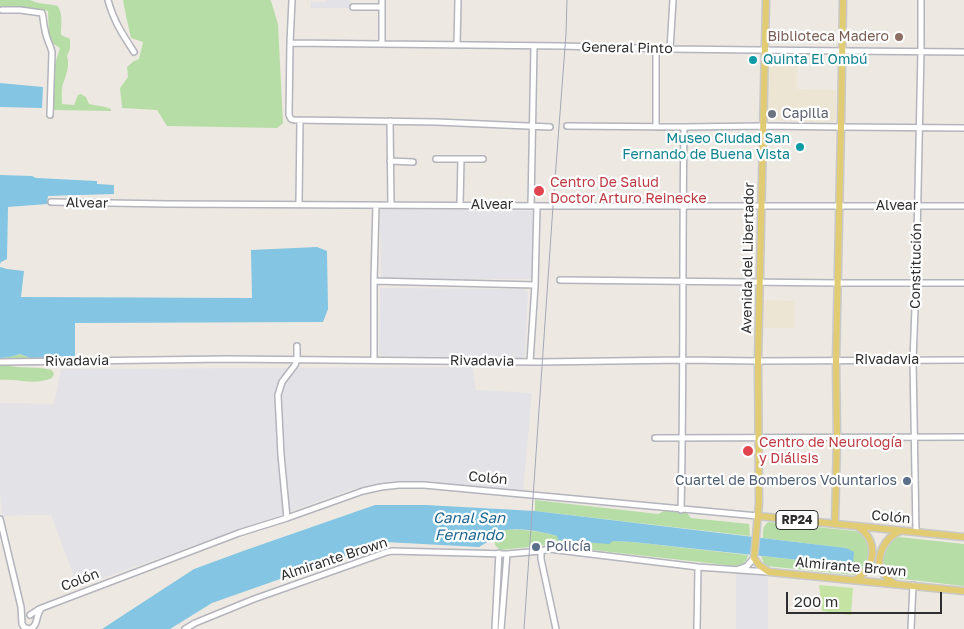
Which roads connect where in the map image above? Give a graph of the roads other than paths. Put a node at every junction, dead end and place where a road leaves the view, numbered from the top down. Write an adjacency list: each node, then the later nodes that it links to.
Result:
1 (108, 0): 20 (street)
2 (292, 0): 12 (street)
3 (382, 0): 10 (street)
4 (458, 0): 14 (street)
5 (673, 0): 17 (street)
6 (766, 0): 18 (main road, Avenida del Libertador)
7 (843, 0): 21 (main road)
8 (921, 0): 19 (street, Constitución)
9 (353, 7): 10 (street)
10 (382, 7): 13 (street)
11 (2, 10): 23 (street)
12 (290, 43): 13 (street, General Pinto); 24 (street)
13 (382, 44): 14 (street, General Pinto)
14 (457, 45): 15 (street, General Pinto)
15 (534, 46): 16 (street, General Pinto); 26 (street)
16 (656, 49): 17 (street, General Pinto); 28 (street)
17 (670, 49): 18 (street, General Pinto)
18 (765, 50): 21 (street, General Pinto); 29 (main road, Avenida del Libertador)
19 (921, 51): 21 (street, General Pinto); 22 (street, General Pinto); 33 (street, Constitución)
20 (134, 52)
21 (843, 52): 32 (main road)
22 (964, 52)
23 (50, 115)
24 (300, 120): 25 (street); 41 (street)
25 (390, 121): 26 (street); 38 (street)
26 (532, 126): 30 (street); 45 (street)
27 (567, 126): 28 (street)
28 (656, 126): 31 (street)
29 (763, 126): 31 (street); 32 (street); 48 (main road, Avenida del Libertador)
30 (550, 127)
31 (684, 127): 47 (street)
32 (841, 128): 33 (street); 49 (main road)
33 (919, 128): 34 (street); 50 (street, Constitución)
34 (964, 128)
35 (483, 159): 37 (street)
36 (436, 160): 37 (street)
37 (461, 160): 44 (street)
38 (390, 161): 39 (street); 43 (street)
39 (413, 162)
40 (50, 202): 41 (street, Alvear)
41 (299, 204): 42 (street, Alvear)
42 (376, 205): 43 (street, Alvear); 53 (street)
43 (391, 205): 44 (street, Alvear)
44 (460, 205): 45 (street, Alvear)
45 (531, 206): 46 (street, Alvear)
46 (538, 206): 47 (street, Alvear); 59 (street)
47 (683, 206): 48 (street, Alvear); 54 (street)
48 (761, 206): 49 (street, Alvear); 55 (main road, Avenida del Libertador)
49 (840, 206): 50 (street, Alvear); 56 (main road)
50 (917, 206): 51 (street, Alvear); 57 (street, Constitución)
51 (964, 206)
52 (560, 280): 54 (street)
53 (374, 281): 59 (street); 62 (street)
54 (683, 281): 55 (street); 63 (street)
55 (760, 282): 56 (street); 66 (main road, Avenida del Libertador)
56 (838, 283): 57 (street); 67 (main road)
57 (916, 283): 58 (street); 64 (street, Constitución)
58 (964, 283)
59 (535, 285): 69 (street)
60 (297, 346): 61 (street)
61 (298, 360): 62 (street, Rivadavia); 68 (street, Rivadavia); 78 (street)
62 (374, 360): 69 (street, Rivadavia)
63 (683, 360): 66 (street, Rivadavia); 69 (street, Rivadavia); 70 (street)
64 (913, 360): 65 (street, Rivadavia); 67 (street, Rivadavia); 75 (street, Constitución)
65 (964, 360)
66 (758, 361): 67 (street, Rivadavia); 73 (main road, Avenida del Libertador)
67 (836, 361): 74 (main road)
68 (0, 362)
69 (530, 362)
70 (683, 437): 72 (street); 73 (street); 76 (street)
71 (964, 437): 75 (street)
72 (655, 438)
73 (759, 438): 74 (street); 77 (main road, Avenida del Libertador)
74 (837, 438): 75 (street); 80 (main road)
75 (914, 438): 83 (street, Constitución)
76 (681, 510): 77 (street, Colón); 78 (street, Colón)
77 (758, 516): 80 (main road, Colón / RP24); 88 (main road, Avenida del Libertador)
78 (287, 518): 97 (street, Colón)
79 (0, 519): 96 (street)
80 (835, 524): 81 (main road, Colón / RP24)
81 (856, 527): 82 (main road, Colón / RP24); 92 (main road)
82 (902, 530): 83 (main road, Colón / RP24); 93 (main road)
83 (916, 532): 84 (main road, Colón / RP24)
84 (964, 538)
85 (541, 551): 87 (street, Almirante Brown); 89 (street, Almirante Brown); 105 (street)
86 (499, 553): 87 (street, Almirante Brown); 101 (street, Almirante Brown); 103 (street)
87 (507, 554): 104 (street)
88 (754, 558): 90 (street); 91 (main road)
89 (698, 566): 90 (street, Almirante Brown); 106 (street)
90 (736, 570): 91 (street, Almirante Brown)
91 (769, 572): 92 (main road, Almirante Brown)
92 (854, 580): 93 (main road, Almirante Brown)
93 (895, 584): 94 (main road, Almirante Brown)
94 (913, 585): 95 (main road, Almirante Brown); 107 (street)
95 (964, 591)
96 (21, 607): 98 (street); 99 (street)
97 (44, 607): 98 (street, Colón); 100 (street)
98 (29, 615): 99 (street); 100 (street)
99 (22, 620): 102 (street)
100 (36, 620): 102 (street)
101 (187, 628)
102 (29, 629)
103 (495, 629)
104 (501, 629)
105 (556, 629)
106 (697, 629)
107 (911, 629)

